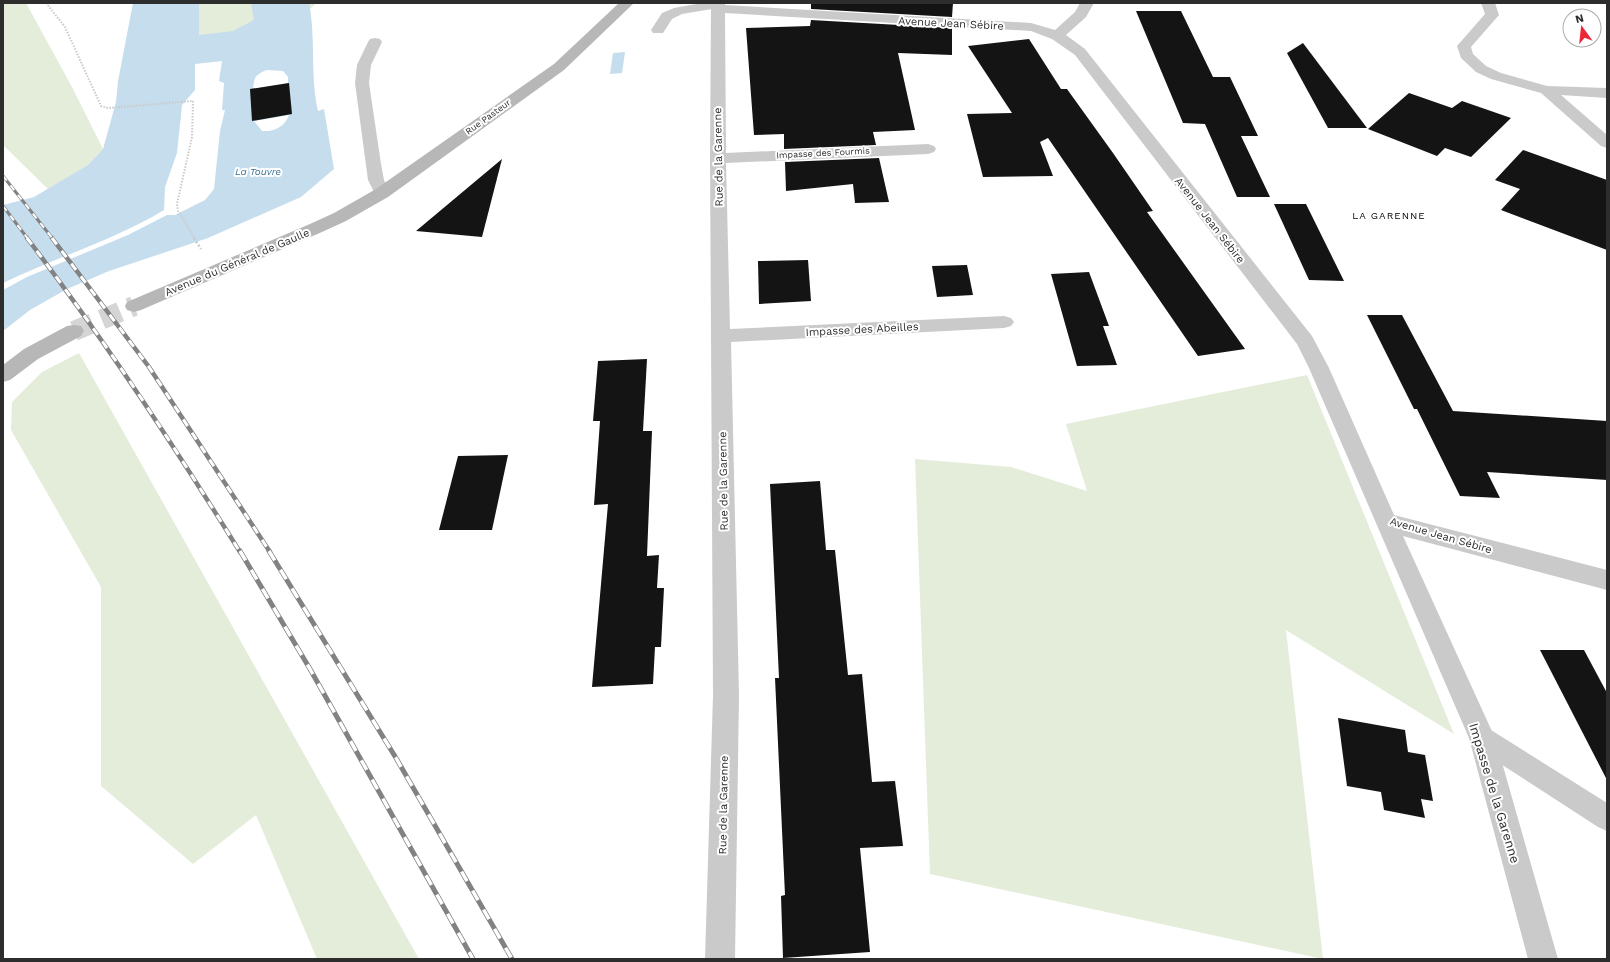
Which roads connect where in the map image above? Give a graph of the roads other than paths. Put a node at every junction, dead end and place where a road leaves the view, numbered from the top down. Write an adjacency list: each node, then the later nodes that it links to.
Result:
1 (627, 3): 13 (street, Rue Pasteur)
2 (1087, 3): 6 (street)
3 (1488, 3): 8 (street)
4 (719, 5): 5 (lane); 6 (street, Avenue Jean Sébire); 12 (street, Rue de la Garenne)
5 (658, 30)
6 (1057, 35): 20 (street, Avenue Jean Sébire)
7 (375, 42): 13 (lane)
8 (1546, 90): 9 (street); 10 (street)
9 (1607, 93)
10 (1607, 143)
11 (928, 149): 12 (street, Impasse des Fourmis)
12 (718, 158): 18 (street, Rue de la Garenne)
13 (382, 193): 14 (street, Rue Pasteur)
14 (340, 217): 15 (street, Avenue du Général de Gaulle)
15 (134, 306)
16 (1004, 322): 18 (street, Impasse des Abeilles)
17 (74, 331): 19 (street)
18 (721, 336): 24 (street, Rue de la Garenne)
19 (3, 375)
20 (1386, 522): 21 (street, Avenue Jean Sébire); 22 (street, Impasse de la Garenne)
21 (1607, 580)
22 (1482, 738): 23 (lane); 25 (street, Impasse de la Garenne)
23 (1607, 818)
24 (720, 959)
25 (1543, 959)

